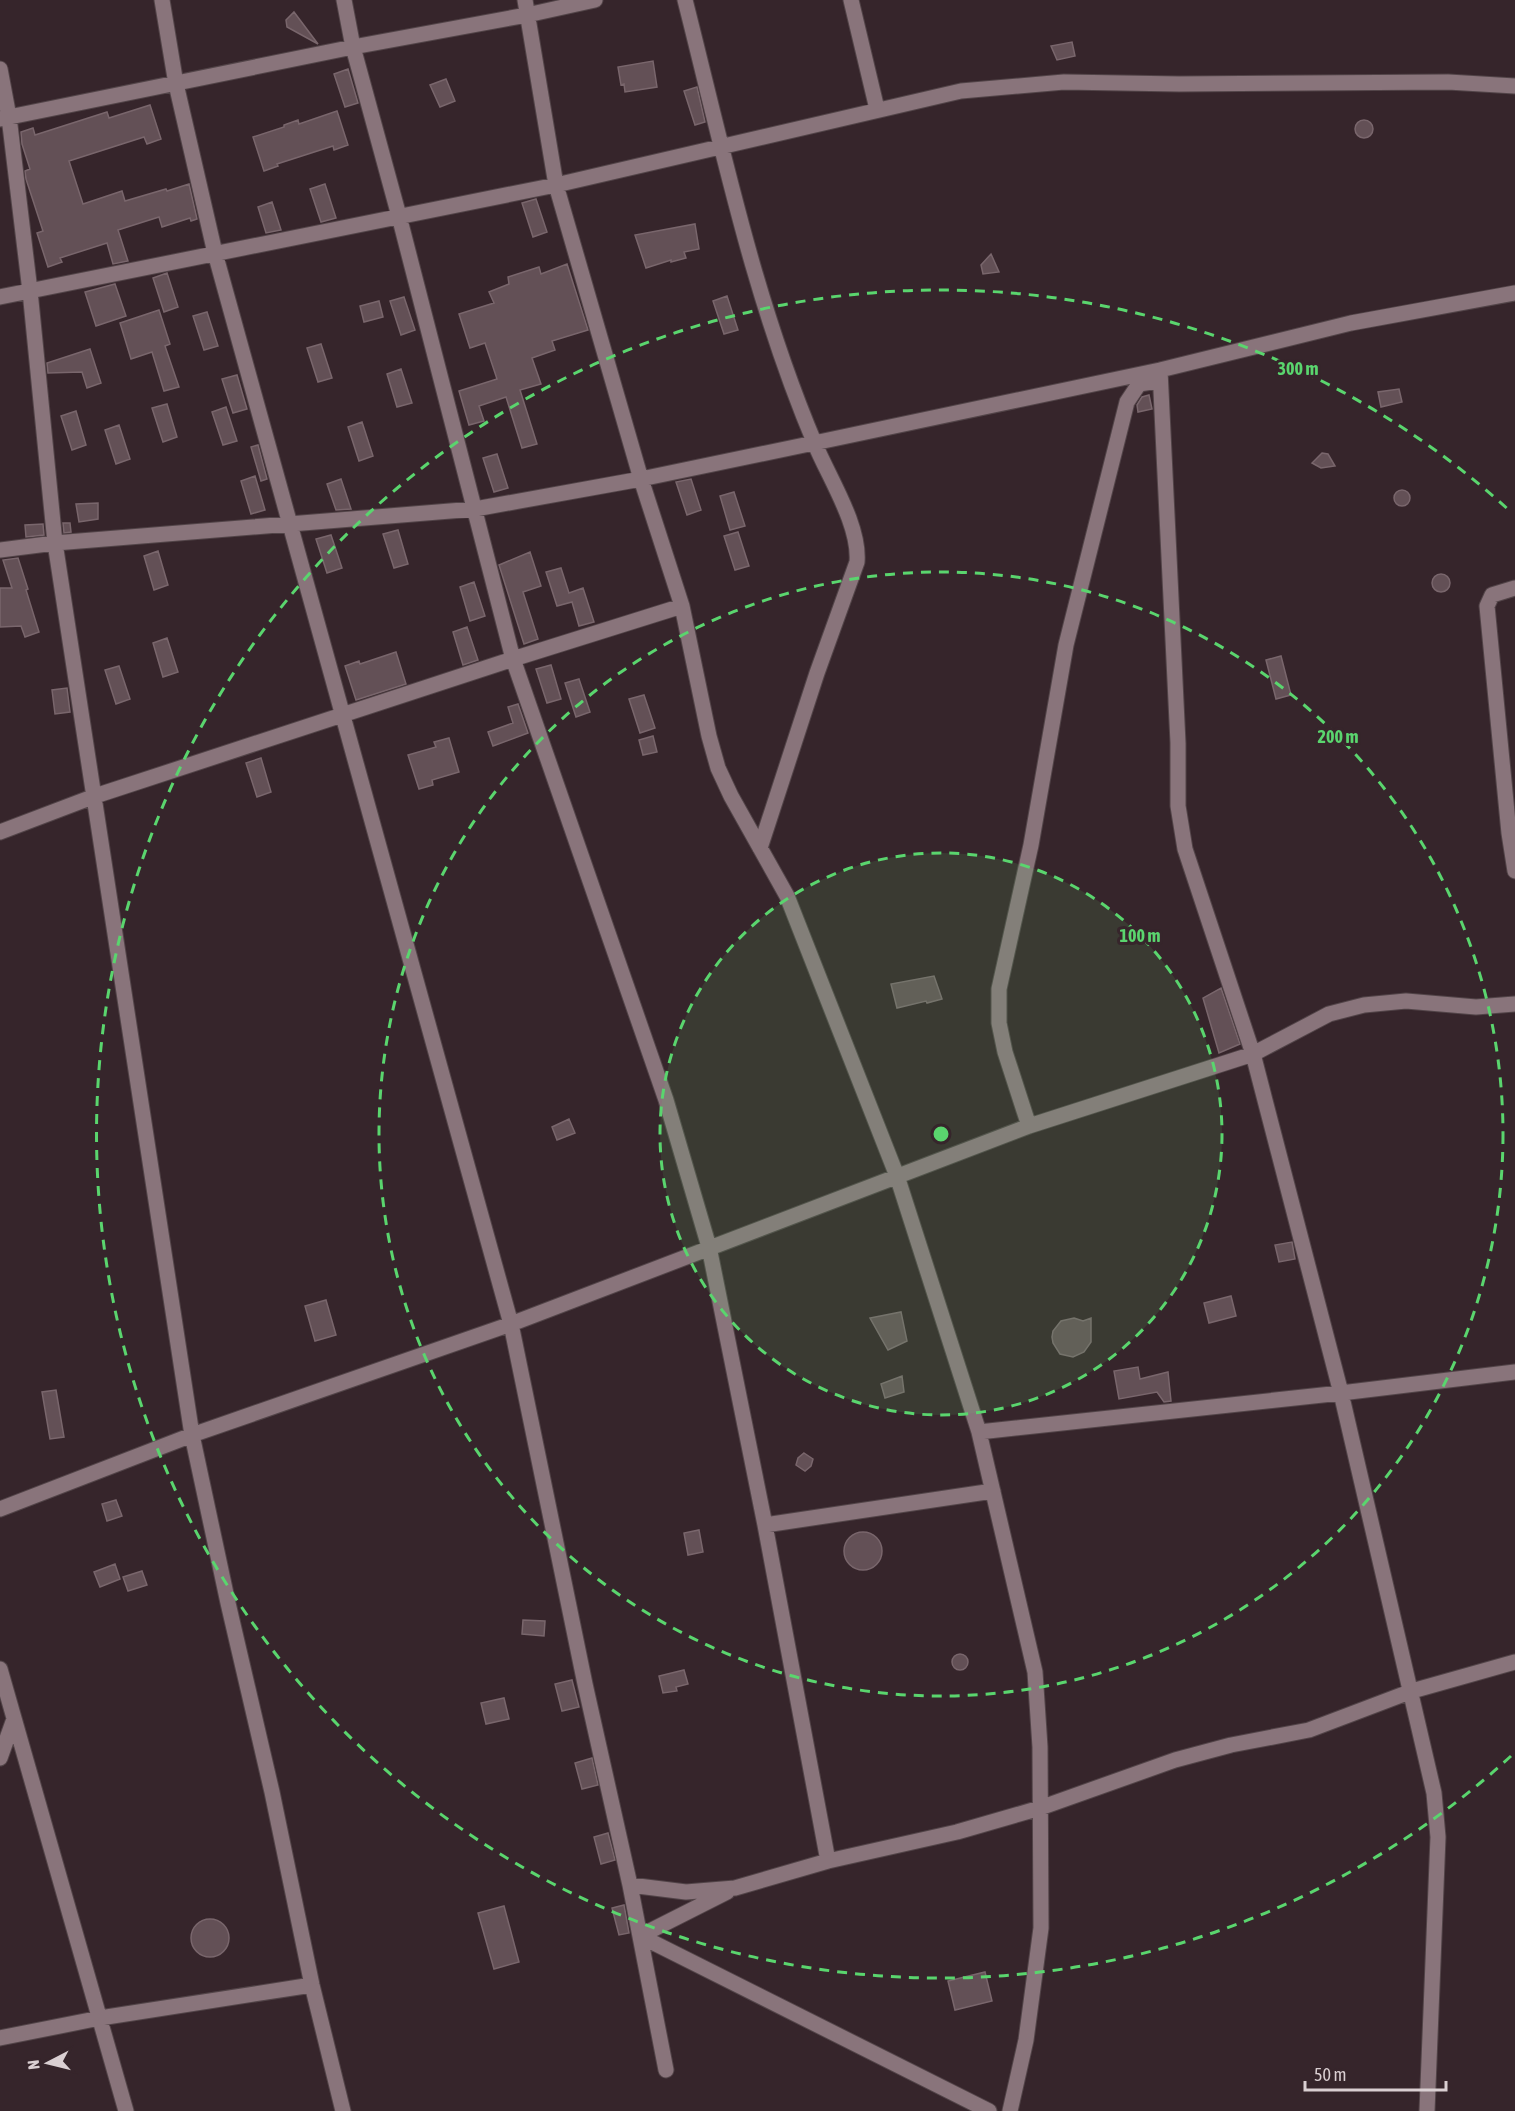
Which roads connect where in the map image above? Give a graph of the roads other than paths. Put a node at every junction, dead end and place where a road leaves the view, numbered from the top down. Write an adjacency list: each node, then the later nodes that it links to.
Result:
1 (162, 0): 9 (street)
2 (344, 0): 7 (street)
3 (595, 0): 6 (street)
4 (685, 0): 13 (street)
5 (852, 0): 11 (street)
6 (526, 8): 7 (street); 14 (street)
7 (353, 47): 9 (street); 15 (street)
8 (0, 69): 12 (street)
9 (176, 84): 12 (street); 16 (street)
10 (1515, 86): 11 (street)
11 (877, 110): 13 (street)
12 (4, 118): 17 (street)
13 (722, 146): 14 (street); 21 (street)
14 (556, 185): 15 (street); 22 (street)
15 (399, 216): 16 (street); 23 (street)
16 (215, 253): 17 (street); 24 (street)
17 (30, 291): 19 (street); 25 (street)
18 (1515, 293): 20 (street)
19 (0, 297)
20 (1161, 375): 21 (street); 36 (street); 37 (street)
21 (814, 443): 22 (street); 33 (street)
22 (641, 478): 23 (street); 28 (street)
23 (475, 509): 24 (street); 29 (street)
24 (291, 525): 25 (street); 30 (street)
25 (55, 543): 26 (street); 31 (street)
26 (0, 550)
27 (1515, 588): 34 (street)
28 (682, 606): 29 (street); 33 (street)
29 (513, 659): 30 (street); 39 (street)
30 (342, 716): 31 (street); 40 (street)
31 (95, 796): 32 (street); 44 (street)
32 (0, 832)
33 (760, 848): 38 (street)
34 (1515, 871)
35 (1515, 1004): 36 (street)
36 (1253, 1054): 37 (street); 42 (street)
37 (1029, 1126): 38 (street)
38 (897, 1176): 39 (street); 43 (street)
39 (709, 1247): 40 (street); 47 (street)
40 (512, 1324): 44 (street); 55 (street)
41 (1515, 1372): 42 (street)
42 (1341, 1393): 43 (street); 50 (street)
43 (979, 1432): 45 (street)
44 (192, 1435): 46 (street); 58 (street)
45 (993, 1491): 47 (street); 53 (street)
46 (0, 1509)
47 (765, 1525): 54 (street)
48 (1515, 1662): 50 (street)
49 (0, 1669): 51 (street)
50 (1412, 1691): 53 (street); 66 (street)
51 (14, 1719): 52 (street); 59 (street)
52 (0, 1758)
53 (1040, 1808): 54 (street); 65 (street)
54 (828, 1861): 56 (street)
55 (630, 1885): 56 (street); 57 (street)
56 (735, 1888): 57 (street)
57 (640, 1936): 61 (street); 64 (street)
58 (312, 1985): 59 (street); 63 (street)
59 (100, 2018): 60 (street); 62 (street)
60 (0, 2038)
61 (666, 2070)
62 (126, 2111)
63 (343, 2111)
64 (989, 2111)
65 (1011, 2111)
66 (1427, 2111)

